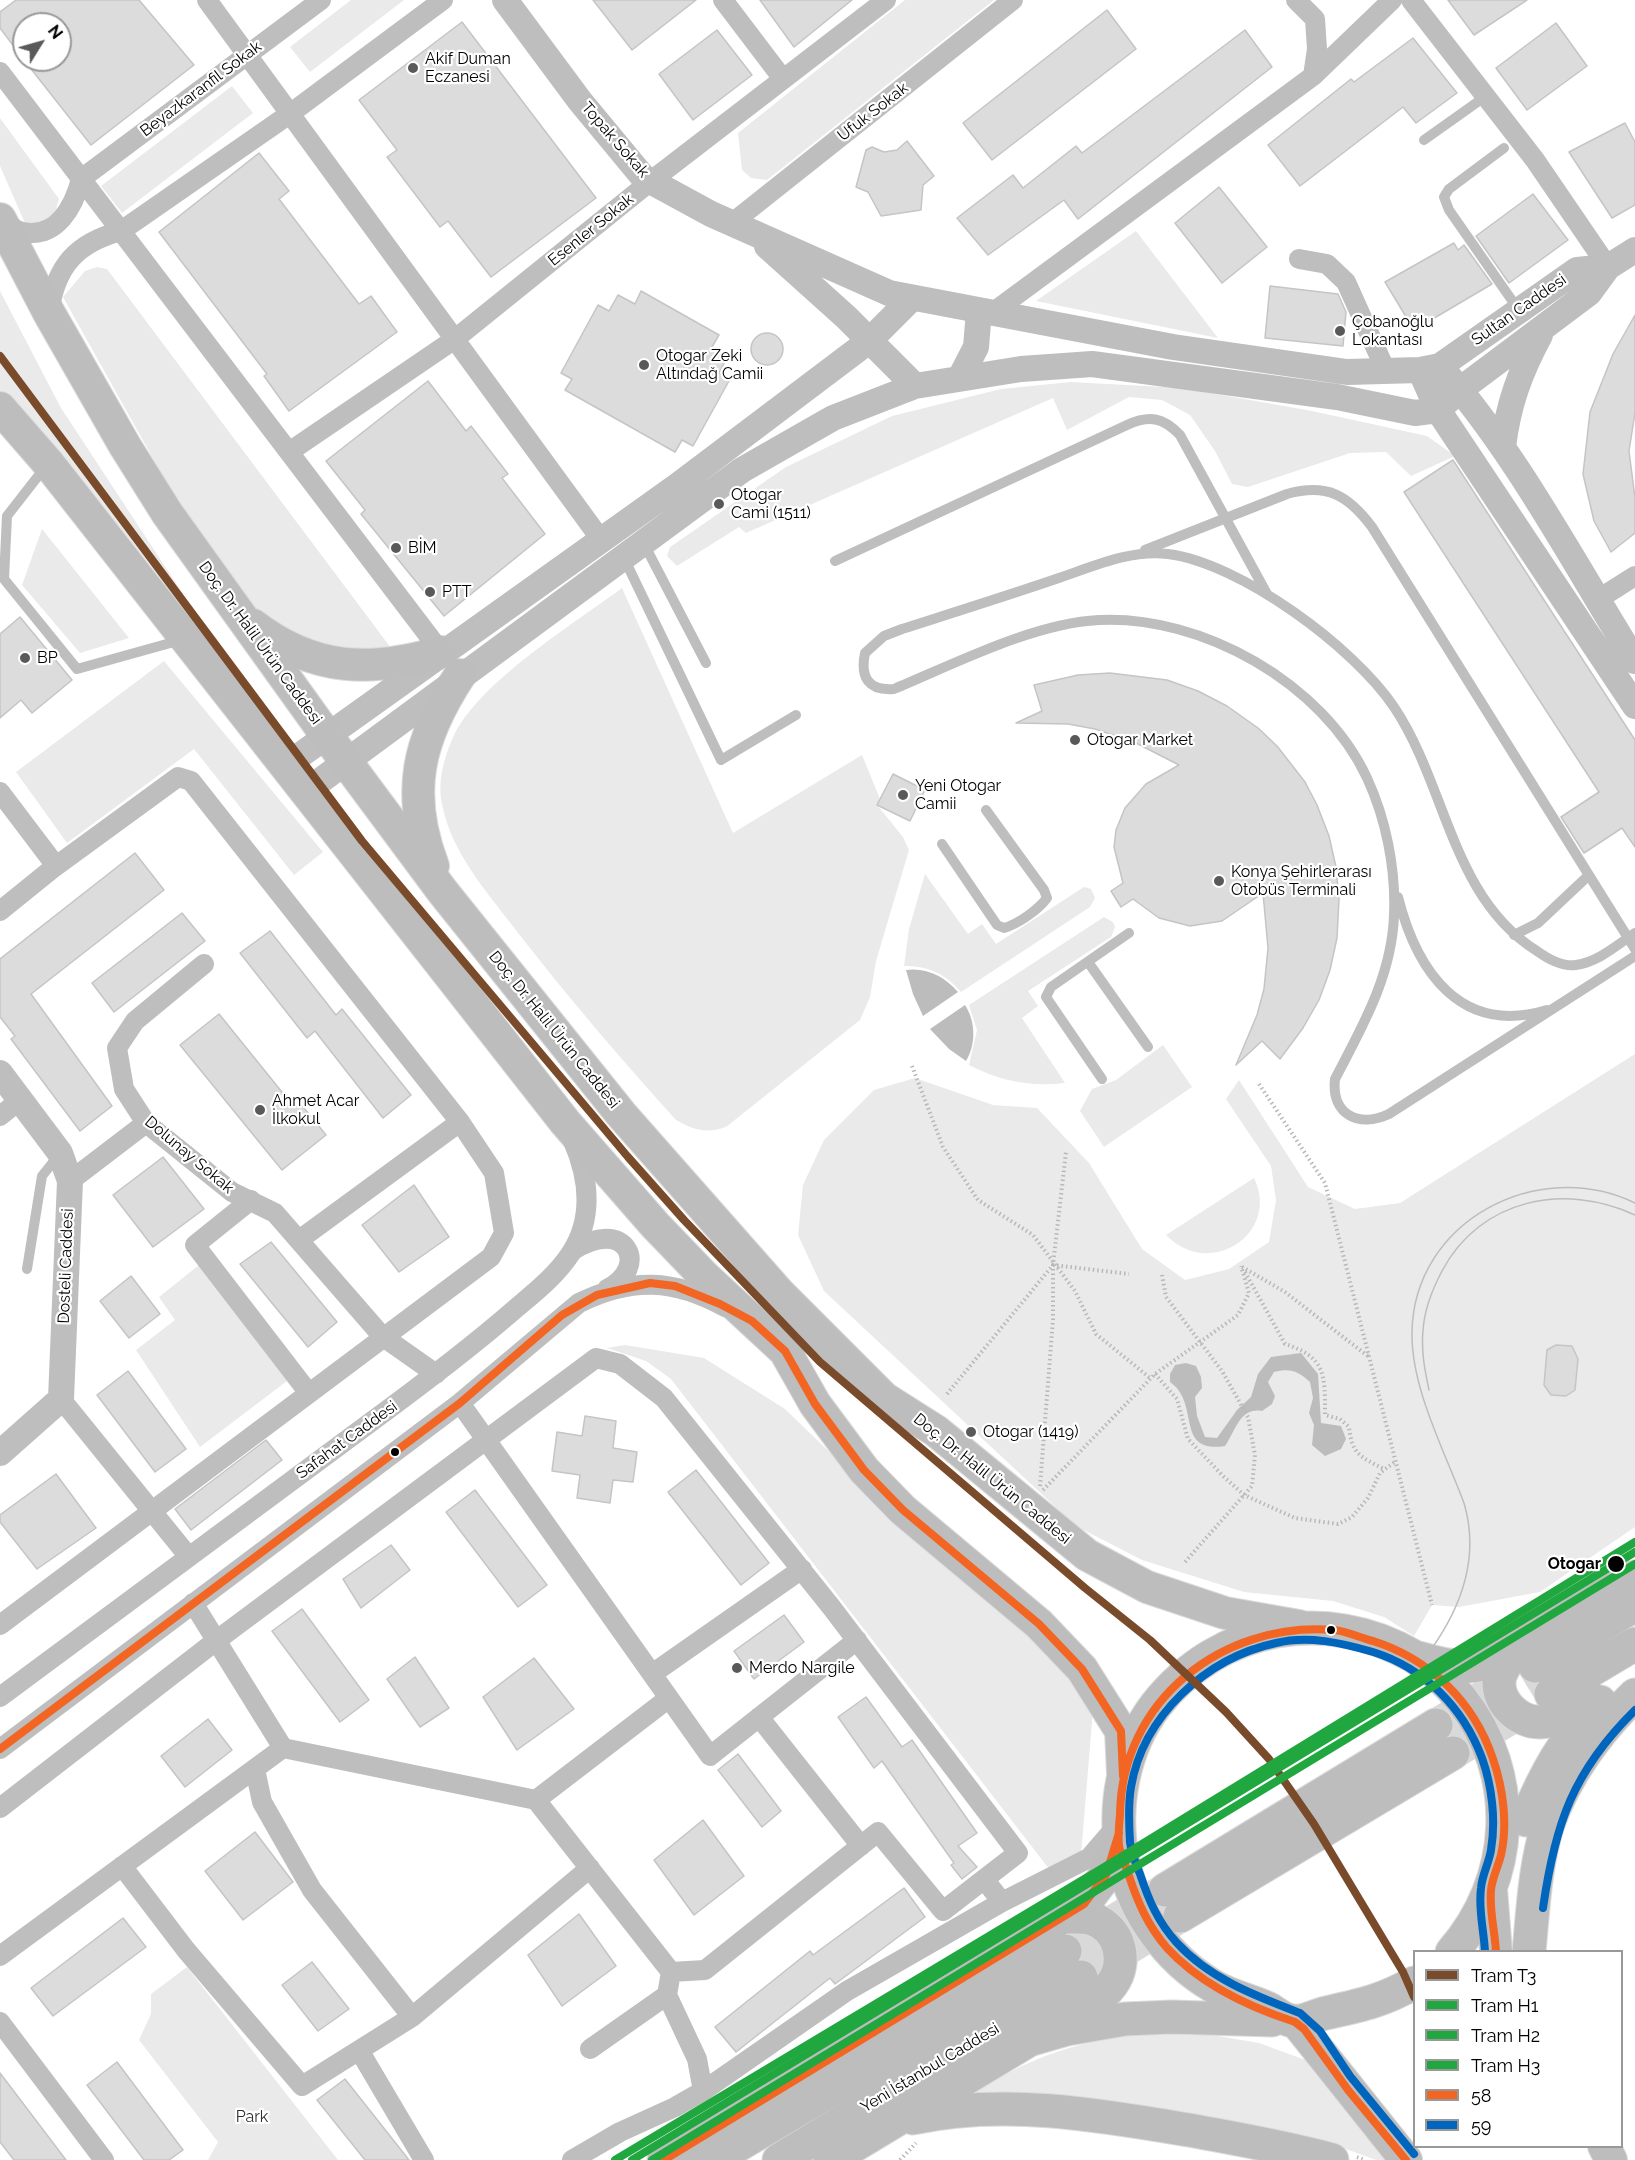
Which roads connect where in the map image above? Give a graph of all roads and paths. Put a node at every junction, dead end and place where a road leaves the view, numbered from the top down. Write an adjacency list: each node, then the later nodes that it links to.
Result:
1 (207, 0): 11 (street)
2 (321, 0): 11 (street, Beyazkaranfil Sokak)
3 (443, 0): 16 (street)
4 (505, 0): 20 (street, Topak Sokak)
5 (723, 0): 14 (street)
6 (886, 0): 14 (street, Esenler Sokak)
7 (1012, 0): 22 (street, Ufuk Sokak)
8 (1296, 0): 13 (street)
9 (1392, 0): 13 (street)
10 (1411, 0): 15 (street)
11 (248, 54): 16 (street); 19 (street, Beyazkaranfil Sokak)
12 (0, 72): 19 (street)
13 (1313, 76): 29 (street)
14 (783, 79): 20 (street, Esenler Sokak)
15 (1486, 96): 17 (lane); 26 (street)
16 (291, 113): 23 (street); 32 (street)
17 (1424, 140)
18 (1504, 147): 28 (lane)
19 (81, 179): 21 (street); 23 (street)
20 (651, 181): 22 (street, Topak Sokak); 32 (street, Esenler Sokak)
21 (1, 220): 30 (main road, Doç. Dr. Halil Ürün Caddesi)
22 (742, 228): 27 (street, Topak Sokak); 33 (street)
23 (121, 231): 30 (street); 42 (street)
24 (1635, 250): 26 (street, Sultan Caddesi)
25 (1299, 259): 35 (street)
26 (1608, 267): 28 (street, Sultan Caddesi); 31 (street)
27 (912, 298): 29 (street, Topak Sokak); 33 (street)
28 (1518, 309): 34 (street, Sultan Caddesi)
29 (985, 312): 35 (street, Topak Sokak); 36 (street)
30 (49, 313): 54 (main road, Doç. Dr. Halil Ürün Caddesi)
31 (1545, 327): 38 (street); 41 (street)
32 (455, 339): 42 (street, Esenler Sokak); 46 (street)
33 (868, 341): 37 (street); 46 (street)
34 (1430, 368): 35 (street, Topak Sokak); 38 (street); 40 (street)
35 (1386, 371)
36 (960, 378): 37 (street); 40 (street)
37 (915, 386): 47 (street)
38 (1461, 389): 40 (street); 41 (street)
39 (0, 408): 43 (main road)
40 (1438, 410): 59 (street)
41 (1503, 447): 53 (street)
42 (289, 452): 58 (street)
43 (48, 463): 44 (lane); 55 (main road)
44 (3, 513): 51 (lane)
45 (1226, 518): 48 (lane); 49 (lane); 52 (lane); 71 (lane)
46 (602, 541): 58 (street)
47 (633, 549): 57 (lane); 58 (street); 60 (lane)
48 (1141, 552): 52 (lane); 70 (lane)
49 (836, 561)
50 (1635, 576): 53 (street)
51 (2, 580): 55 (lane)
52 (1267, 594): 75 (lane)
53 (1597, 600): 56 (street)
54 (237, 613): 58 (main road); 61 (main road, Doç. Dr. Halil Ürün Caddesi)
55 (185, 639): 63 (main road)
56 (1635, 661)
57 (706, 663)
58 (451, 664): 61 (street); 62 (street); 72 (main road)
59 (1635, 706)
60 (796, 715)
61 (327, 736): 62 (main road, Doç. Dr. Halil Ürün Caddesi); 63 (street)
62 (345, 761): 65 (street); 72 (main road, Doç. Dr. Halil Ürün Caddesi)
63 (285, 766): 65 (main road)
64 (0, 792): 69 (street)
65 (305, 792): 67 (main road)
66 (986, 810): 68 (lane)
67 (346, 844): 72 (main road); 90 (main road)
68 (942, 844)
69 (56, 866): 73 (street); 89 (street)
70 (1392, 873): 81 (lane); 81 (lane)
71 (1588, 875): 75 (lane); 76 (lane)
72 (443, 892): 129 (main road, Doç. Dr. Halil Ürün Caddesi)
73 (0, 910)
74 (1129, 933): 79 (lane)
75 (1514, 934): 76 (lane)
76 (1631, 936): 77 (lane)
77 (1635, 949)
78 (1635, 956): 81 (lane)
79 (1088, 962): 82 (lane); 85 (lane)
80 (204, 964): 91 (street, Dolunay Sokak)
81 (1558, 1007)
82 (1148, 1047)
83 (912, 1066): 98 (path)
84 (0, 1073): 87 (street, Dosteli Caddesi)
85 (1102, 1078)
86 (1259, 1083): 107 (path)
87 (20, 1100): 88 (street); 93 (street, Dosteli Caddesi)
88 (0, 1116)
89 (460, 1122): 96 (street); 105 (street)
90 (565, 1122): 97 (street, Safahat Caddesi); 104 (main road)
91 (146, 1123): 94 (street); 95 (street, Dolunay Sokak)
92 (1066, 1152): 98 (path)
93 (60, 1153): 94 (street, Dosteli Caddesi); 100 (lane)
94 (70, 1181): 113 (street, Dosteli Caddesi)
95 (251, 1200): 96 (street, Dolunay Sokak); 111 (street)
96 (299, 1240): 105 (street, Dolunay Sokak)
97 (572, 1251): 103 (street); 108 (street, Safahat Caddesi)
98 (1053, 1265): 101 (path); 110 (path); 110 (path); 112 (path)
99 (1241, 1266): 106 (path); 107 (path); 118 (path)
100 (27, 1269)
101 (1130, 1274)
102 (1162, 1275): 106 (path)
103 (597, 1295): 104 (street); 114 (street)
104 (752, 1321): 145 (main road)
105 (382, 1336): 108 (street, Dolunay Sokak); 111 (street)
106 (1199, 1341): 109 (path); 119 (path)
107 (1370, 1357): 117 (path)
108 (436, 1374): 121 (street, Safahat Caddesi)
109 (1155, 1374): 110 (path); 119 (path)
110 (1150, 1378)
111 (308, 1392): 120 (street)
112 (947, 1394)
113 (61, 1399): 116 (street); 120 (street)
114 (460, 1403): 115 (street); 125 (street)
115 (488, 1439): 123 (street); 130 (street); 135 (street)
116 (0, 1453)
117 (1396, 1461): 118 (path); 126 (path)
118 (1384, 1469): 119 (path)
119 (1244, 1496): 122 (path)
120 (152, 1510): 121 (street); 128 (street)
121 (189, 1557): 137 (street, Safahat Caddesi)
122 (1185, 1562)
123 (802, 1569): 131 (street); 135 (street)
124 (1635, 1577): 134 (highway)
125 (193, 1604): 130 (street); 142 (street)
126 (1432, 1605)
127 (1635, 1605): 134 (highway)
128 (0, 1625)
129 (1305, 1627): 133 (highway); 145 (highway)
130 (217, 1640): 141 (street); 147 (street)
131 (857, 1640): 139 (street); 152 (street)
132 (1635, 1644): 134 (highway)
133 (1414, 1656): 134 (highway); 153 (highway)
134 (1536, 1668): 136 (highway)
135 (652, 1674): 138 (street)
136 (1631, 1684): 153 (highway); 158 (highway)
137 (0, 1697)
138 (669, 1698): 139 (street); 146 (street)
139 (759, 1717): 149 (street)
140 (1436, 1725): 143 (highway)
141 (283, 1748): 144 (street); 146 (street)
142 (0, 1749)
143 (1453, 1753)
144 (255, 1769): 150 (street); 163 (street)
145 (1123, 1776): 148 (highway)
146 (536, 1800): 151 (street)
147 (0, 1808)
148 (1119, 1828): 154 (street); 155 (highway); 164 (highway)
149 (861, 1846): 152 (street); 160 (street)
150 (122, 1866): 159 (street); 168 (street)
151 (590, 1868): 160 (street); 163 (street)
152 (984, 1879): 154 (street)
153 (1494, 1882): 156 (highway); 157 (main road)
154 (1002, 1902): 169 (street)
155 (1065, 1917): 166 (highway); 174 (highway)
156 (1454, 1950)
157 (1496, 1950)
158 (1529, 1950)
159 (0, 1956)
160 (671, 1972): 162 (street)
161 (1413, 1984): 164 (highway)
162 (667, 1995): 167 (street); 169 (street)
163 (412, 2017): 168 (street)
164 (1290, 2020): 166 (highway); 179 (main road)
165 (0, 2022): 171 (street)
166 (1029, 2040): 170 (highway)
167 (590, 2049)
168 (359, 2050): 172 (street)
169 (703, 2091): 173 (street)
170 (885, 2127): 177 (highway); 178 (highway)
171 (104, 2160)
172 (424, 2160)
173 (572, 2160)
174 (664, 2160)
175 (713, 2160): 176 (highway, Yeni İstanbul Caddesi)
176 (779, 2160)
177 (830, 2160)
178 (1332, 2160)
179 (1406, 2160)

